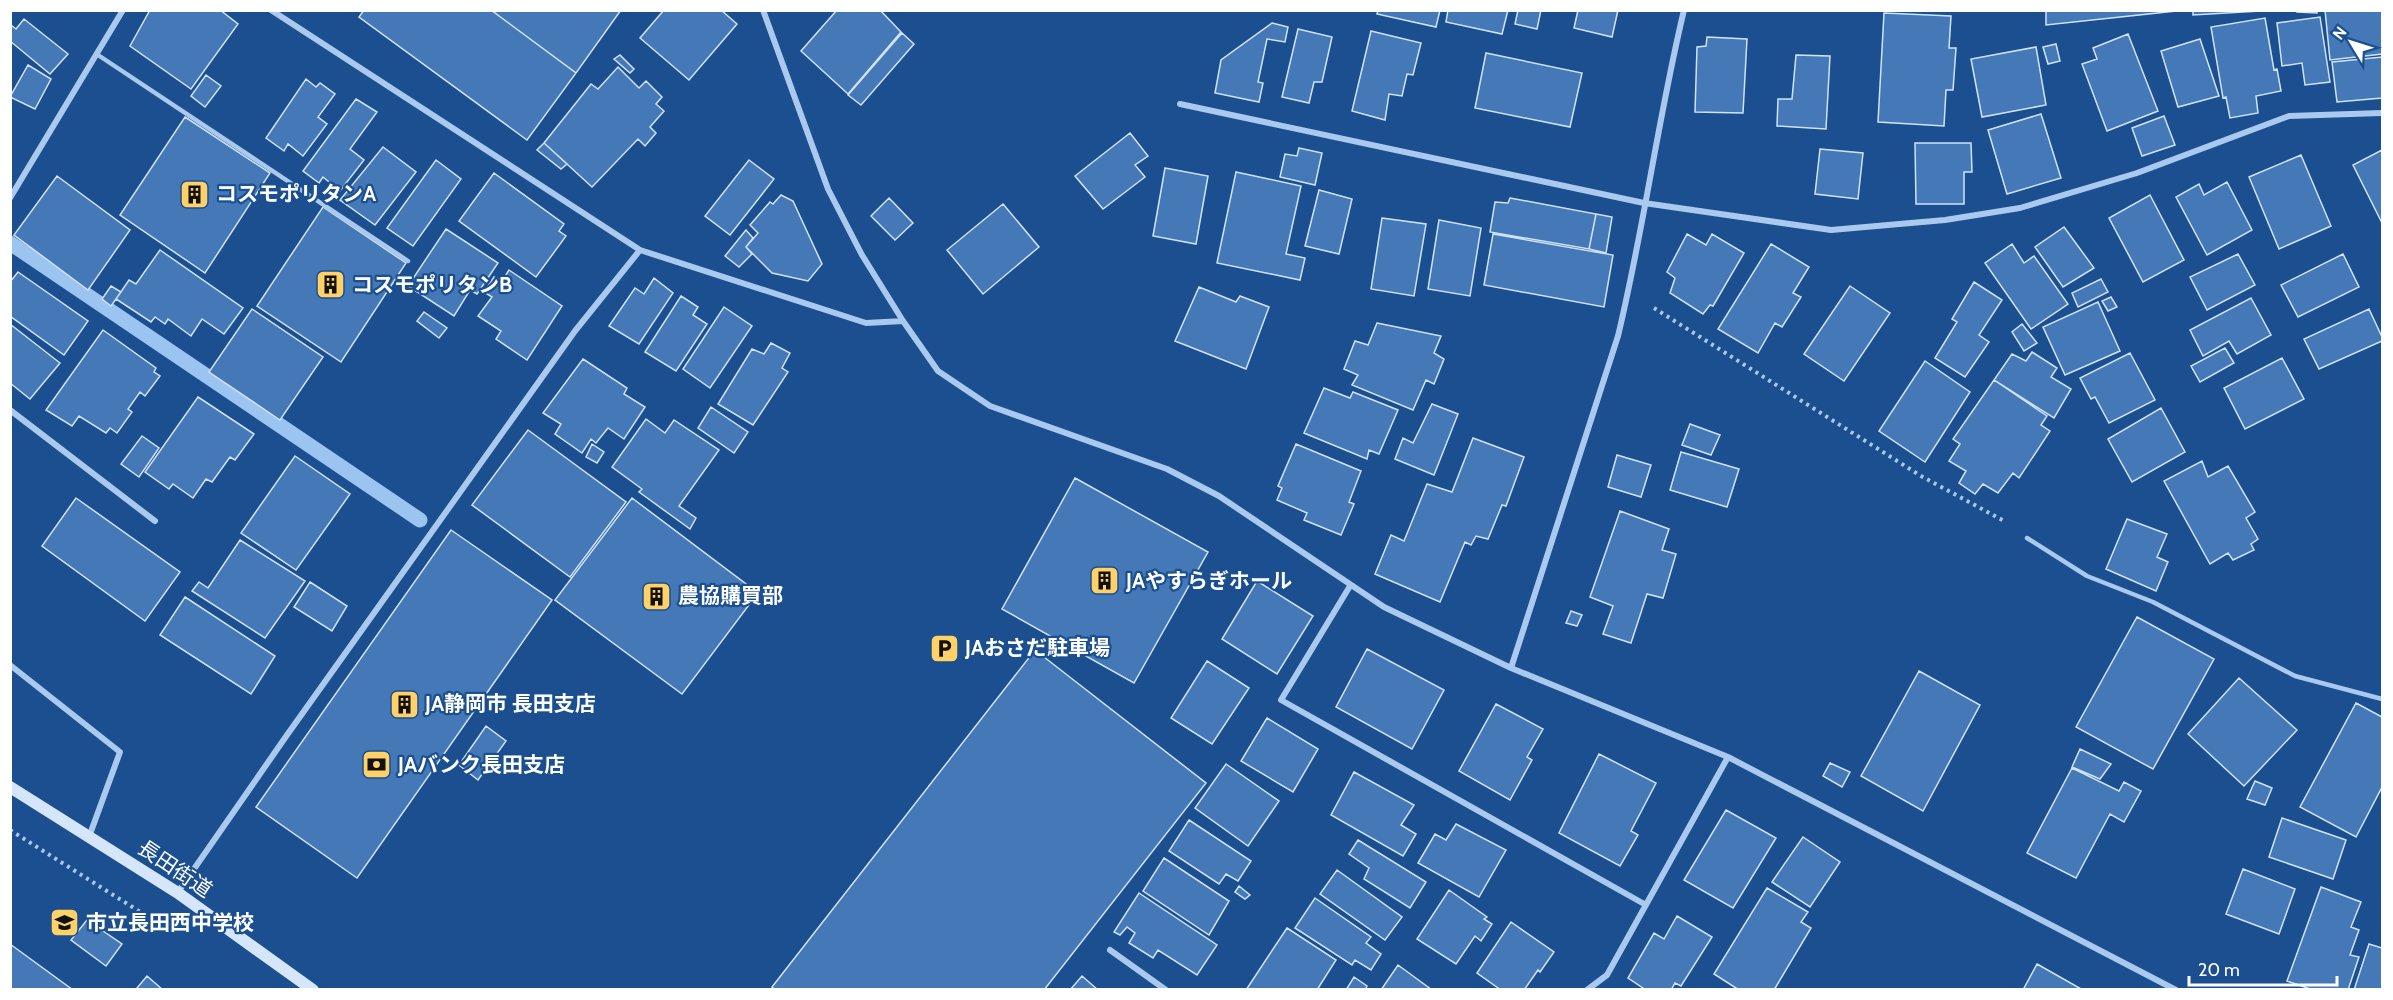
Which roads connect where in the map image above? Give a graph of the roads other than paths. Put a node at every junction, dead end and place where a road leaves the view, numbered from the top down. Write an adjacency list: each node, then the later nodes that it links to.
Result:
1 (123, 10): 5 (street)
2 (271, 10): 10 (street)
3 (763, 10): 12 (street)
4 (1684, 10): 9 (street)
5 (98, 55): 8 (street); 11 (lane)
6 (1180, 104): 9 (street)
7 (2382, 113): 9 (street)
8 (10, 198)
9 (1644, 203): 18 (street)
10 (640, 250): 12 (street); 23 (street)
11 (408, 261)
12 (903, 321): 16 (street)
13 (10, 410): 14 (street)
14 (155, 521)
15 (2027, 538): 19 (lane)
16 (1350, 586): 18 (street); 24 (street)
17 (10, 665): 22 (street)
18 (1511, 668): 20 (street)
19 (2382, 699)
20 (1728, 757): 24 (street); 29 (street)
21 (10, 787): 22 (main road, 長田街道)
22 (89, 837): 23 (main road, 長田街道)
23 (178, 893): 26 (main road, 長田街道)
24 (1646, 905): 28 (street)
25 (1110, 950): 27 (street)
26 (313, 990)
27 (1166, 990)
28 (1587, 990)
29 (2176, 990)

